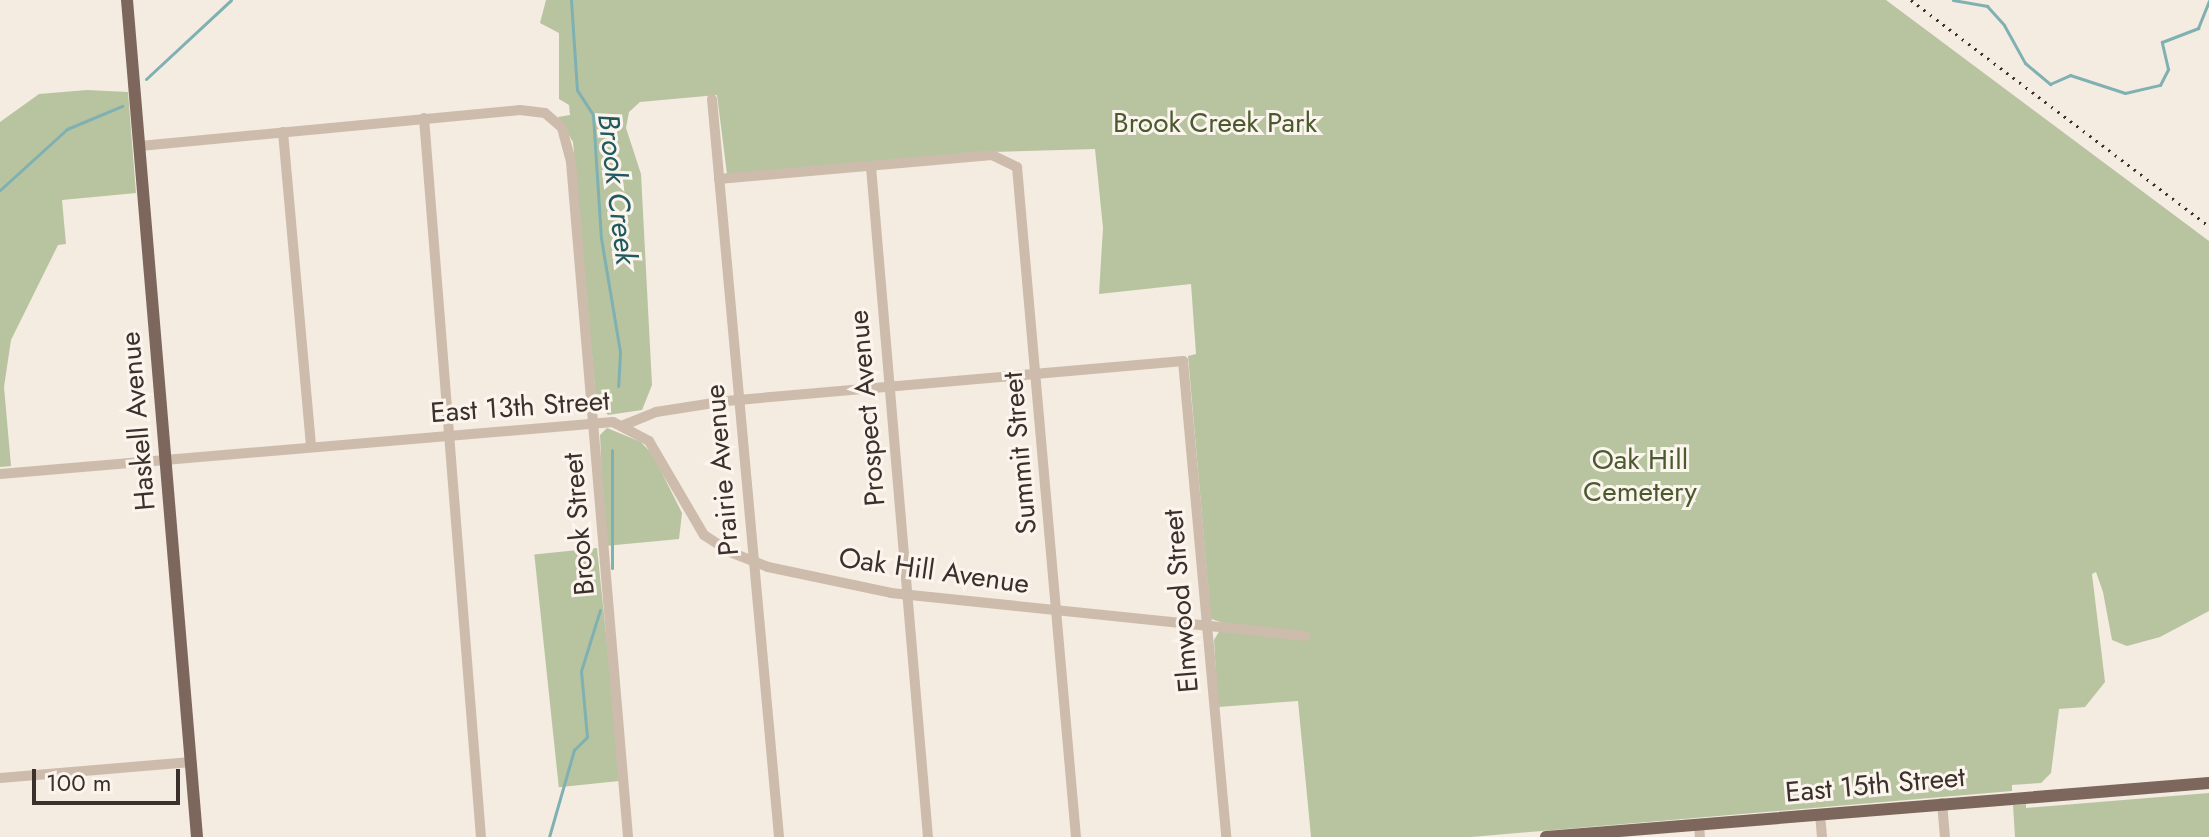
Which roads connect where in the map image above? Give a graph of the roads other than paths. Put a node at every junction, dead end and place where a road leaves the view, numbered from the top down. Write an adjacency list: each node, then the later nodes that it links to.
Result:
1 (127, 0): 5 (main road, Haskell Avenue)
2 (712, 99): 7 (street, Prairie Avenue)
3 (424, 118): 4 (street); 12 (street, Brook Street); 14 (street)
4 (283, 132): 5 (street); 15 (street)
5 (140, 146): 16 (main road, Haskell Avenue)
6 (871, 167): 7 (street); 9 (street, Summit Street); 10 (street, Prospect Avenue)
7 (719, 179): 11 (street, Prairie Avenue)
8 (1183, 361): 9 (street, East 13th Street); 21 (street, Elmwood Street)
9 (1037, 372): 10 (street, East 13th Street); 20 (street, Summit Street)
10 (888, 386): 11 (street, East 13th Street); 19 (street, Prospect Avenue)
11 (738, 400): 13 (street, East 13th Street); 18 (street, Prairie Avenue)
12 (594, 423): 13 (street, East 13th Street); 14 (street, East 13th Street); 31 (street, Brook Street)
13 (624, 425): 18 (street, Oak Hill Avenue)
14 (450, 436): 15 (street, East 13th Street); 30 (street)
15 (311, 447): 16 (street, East 13th Street)
16 (166, 460): 17 (street, East 13th Street); 23 (main road, Haskell Avenue)
17 (0, 474)
18 (754, 562): 19 (street, Oak Hill Avenue); 32 (street, Prairie Avenue)
19 (908, 595): 20 (street, Oak Hill Avenue); 33 (street, Prospect Avenue)
20 (1057, 611): 21 (street, Oak Hill Avenue); 34 (street, Summit Street)
21 (1207, 625): 22 (street, Oak Hill Avenue); 35 (street, Elmwood Street)
22 (1305, 636)
23 (191, 762): 24 (street); 29 (main road, Haskell Avenue)
24 (0, 778)
25 (2209, 783): 26 (main road, East 15th Street)
26 (1942, 803): 27 (main road, East 15th Street); 38 (street)
27 (1820, 814): 28 (main road, East 15th Street); 37 (street)
28 (1700, 830): 36 (main road, East 15th Street)
29 (197, 837)
30 (481, 837)
31 (628, 837)
32 (779, 837)
33 (928, 837)
34 (1076, 837)
35 (1226, 837)
36 (1546, 837)
37 (1822, 837)
38 (1945, 837)

